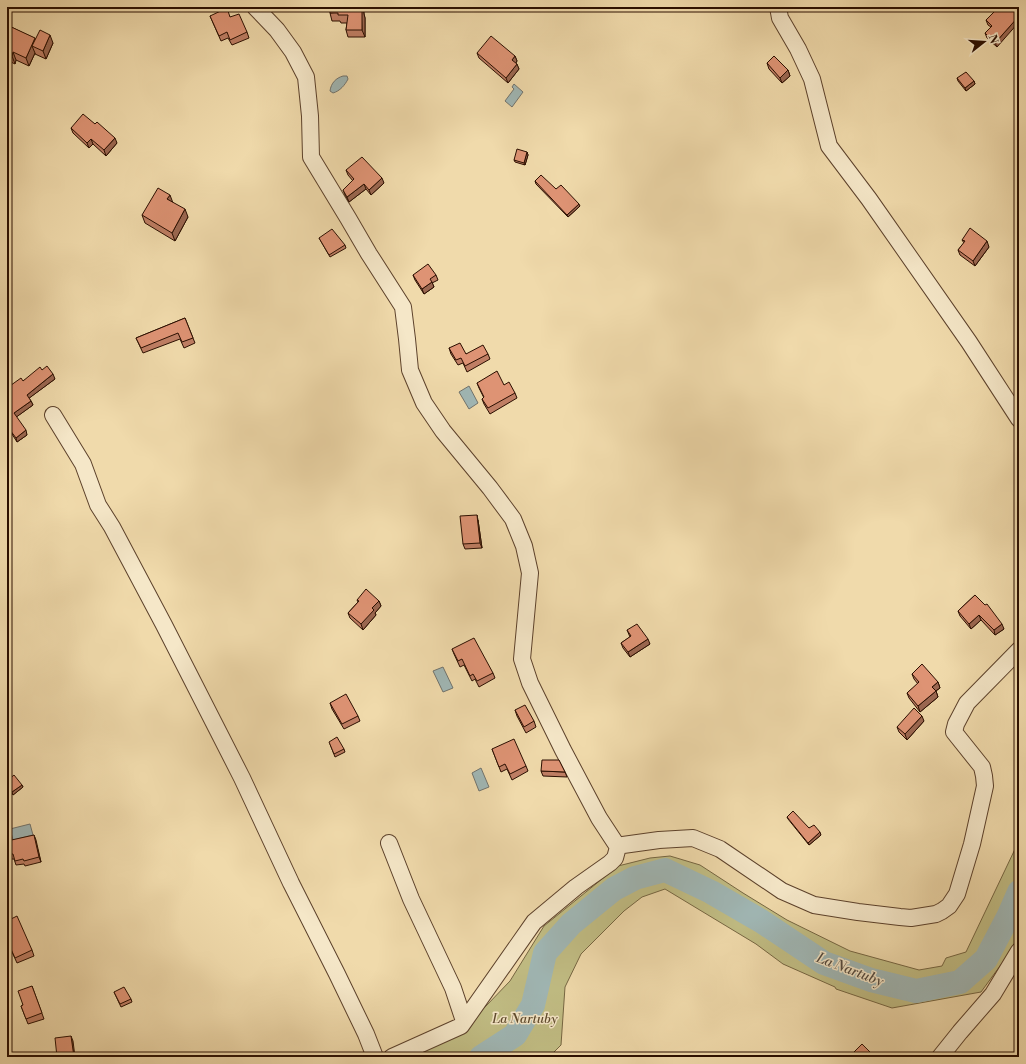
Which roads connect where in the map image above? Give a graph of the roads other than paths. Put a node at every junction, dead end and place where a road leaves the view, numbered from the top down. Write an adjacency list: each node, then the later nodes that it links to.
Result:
1 (255, 7): 7 (street)
2 (778, 7): 4 (street)
3 (53, 415): 10 (street)
4 (1019, 419)
5 (1019, 650): 7 (street)
6 (389, 843): 9 (street)
7 (618, 847): 9 (street)
8 (1019, 951): 12 (street)
9 (464, 1021): 11 (street)
10 (375, 1057)
11 (392, 1057)
12 (940, 1057)

